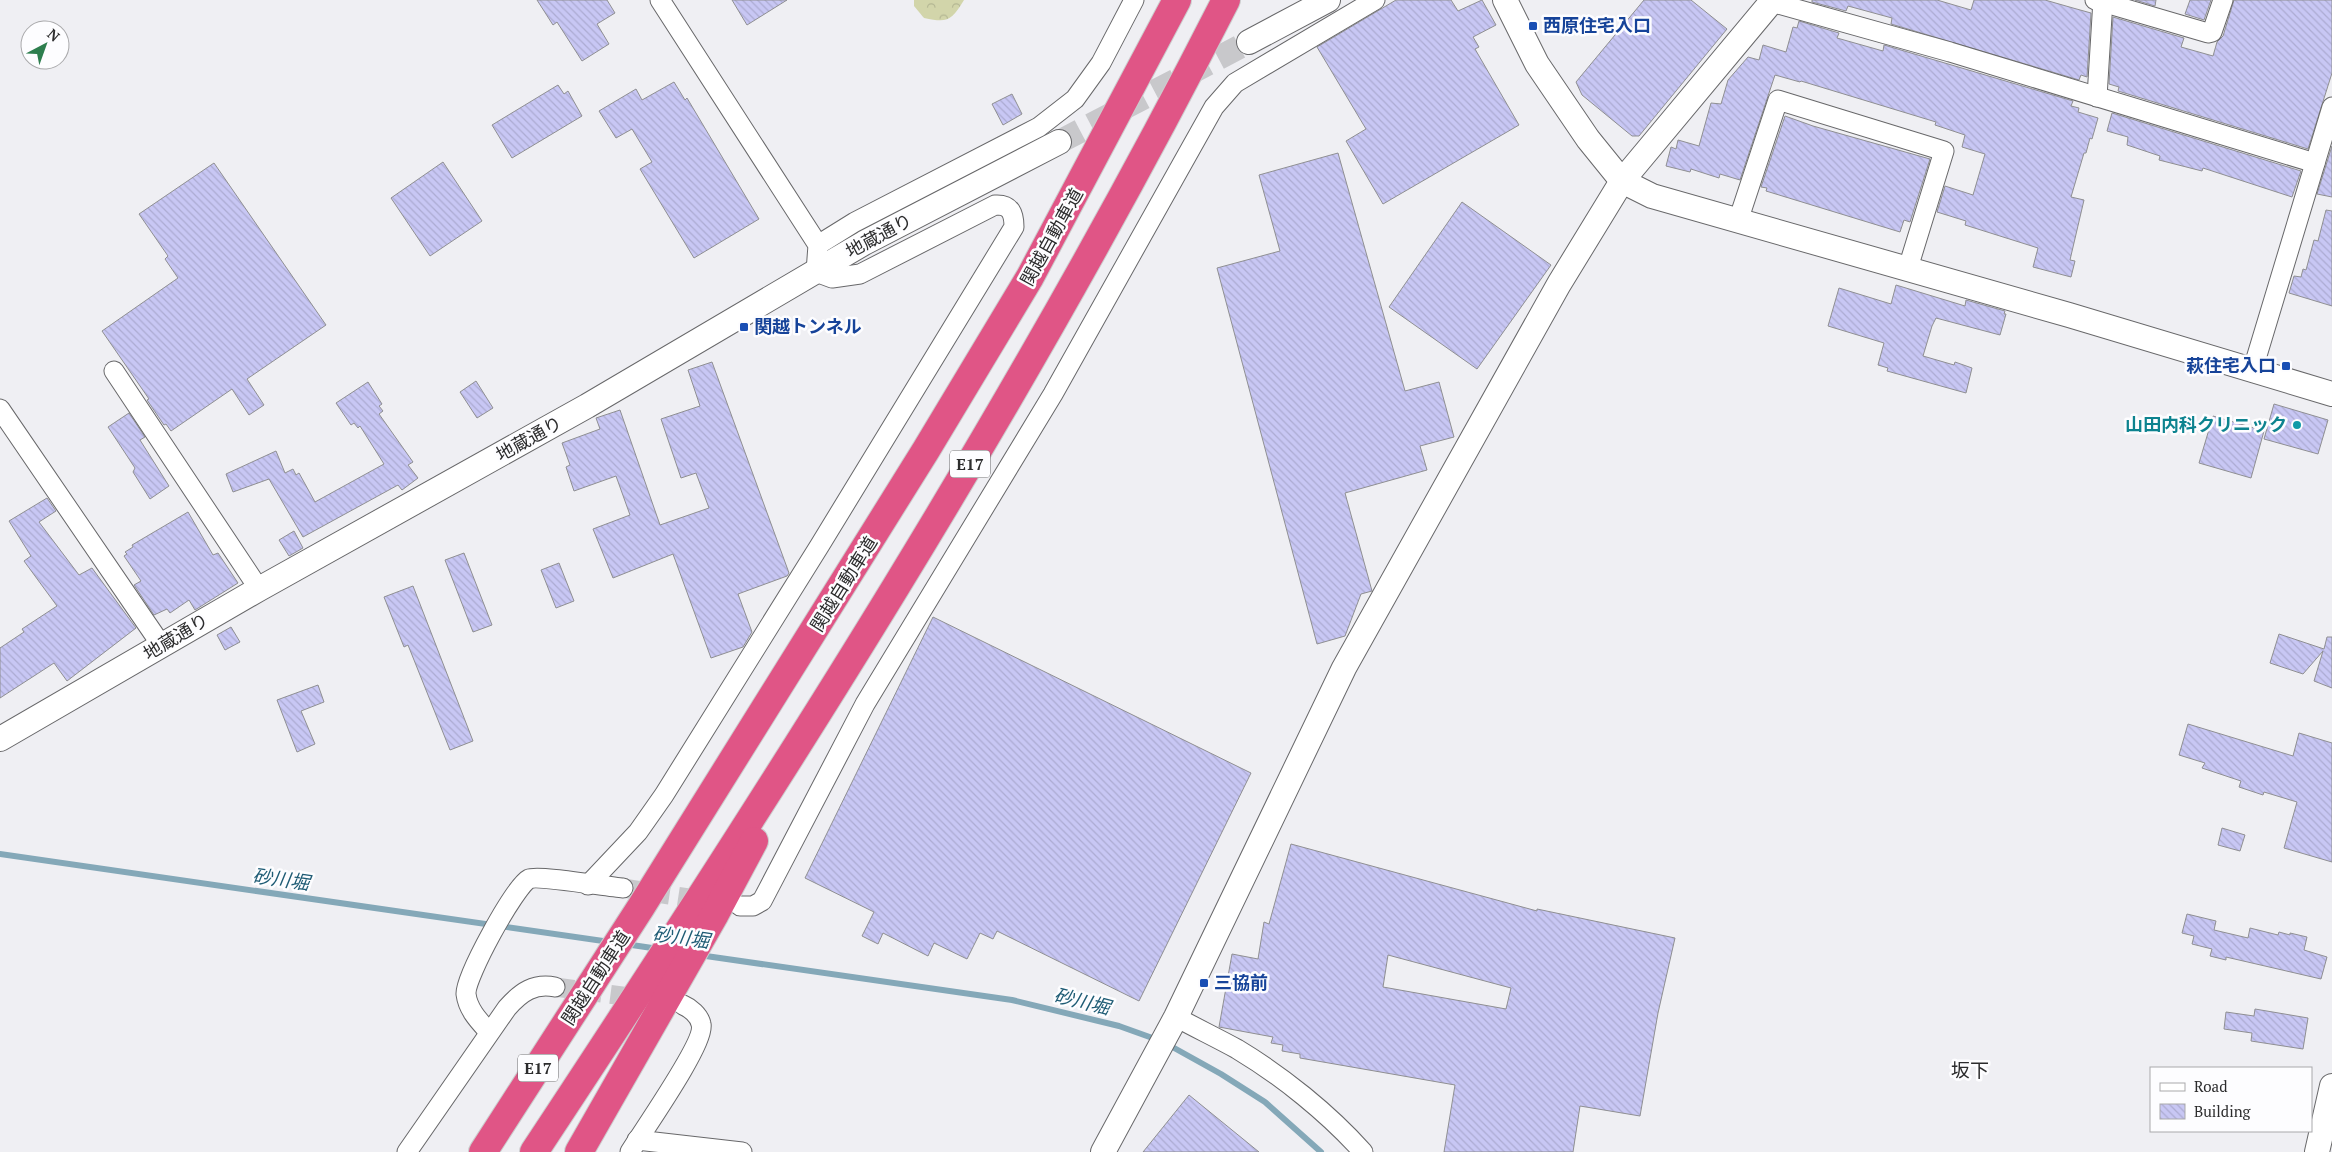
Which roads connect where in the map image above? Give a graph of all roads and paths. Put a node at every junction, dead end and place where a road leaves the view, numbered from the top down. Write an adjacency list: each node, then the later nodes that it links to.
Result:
1 (660, 0): 19 (street)
2 (1134, 0): 19 (street)
3 (1177, 0): 30 (highway, 関越自動車道 / E17)
4 (1226, 0): 31 (highway, E17)
5 (1328, 0): 11 (street)
6 (1375, 0): 31 (street)
7 (1505, 0): 17 (street)
8 (2223, 0): 10 (street)
9 (1772, 1): 12 (street); 17 (street)
10 (2100, 1): 12 (street)
11 (1249, 42)
12 (2097, 97): 16 (street)
13 (2332, 107): 15 (street)
14 (1060, 142): 21 (street, 地蔵通り)
15 (2327, 143): 16 (street)
16 (2315, 163): 23 (street)
17 (1622, 181): 18 (street); 34 (street)
18 (1738, 221): 20 (street); 20 (street)
19 (818, 245): 21 (street)
20 (1908, 268): 23 (street)
21 (816, 272): 26 (street, 地蔵通り); 29 (street)
22 (114, 371): 26 (street)
23 (2252, 372): 24 (street)
24 (2332, 394)
25 (0, 409): 27 (street)
26 (259, 588): 27 (street, 地蔵通り)
27 (162, 646): 28 (street, 地蔵通り)
28 (0, 739)
29 (588, 885): 30 (street); 35 (street)
30 (632, 898): 37 (highway, 関越自動車道 / E17)
31 (715, 911): 33 (highway); 42 (highway, E17)
32 (556, 987): 35 (street)
33 (676, 999): 38 (street); 43 (highway)
34 (1174, 1021): 45 (street); 46 (street)
35 (489, 1032): 39 (street)
36 (2332, 1086): 47 (street)
37 (518, 1098): 40 (highway); 41 (highway, 関越自動車道 / E17)
38 (633, 1146): 44 (street)
39 (407, 1152)
40 (474, 1152)
41 (483, 1152)
42 (534, 1152)
43 (579, 1152)
44 (742, 1152)
45 (1103, 1152)
46 (1363, 1152)
47 (2317, 1152)

